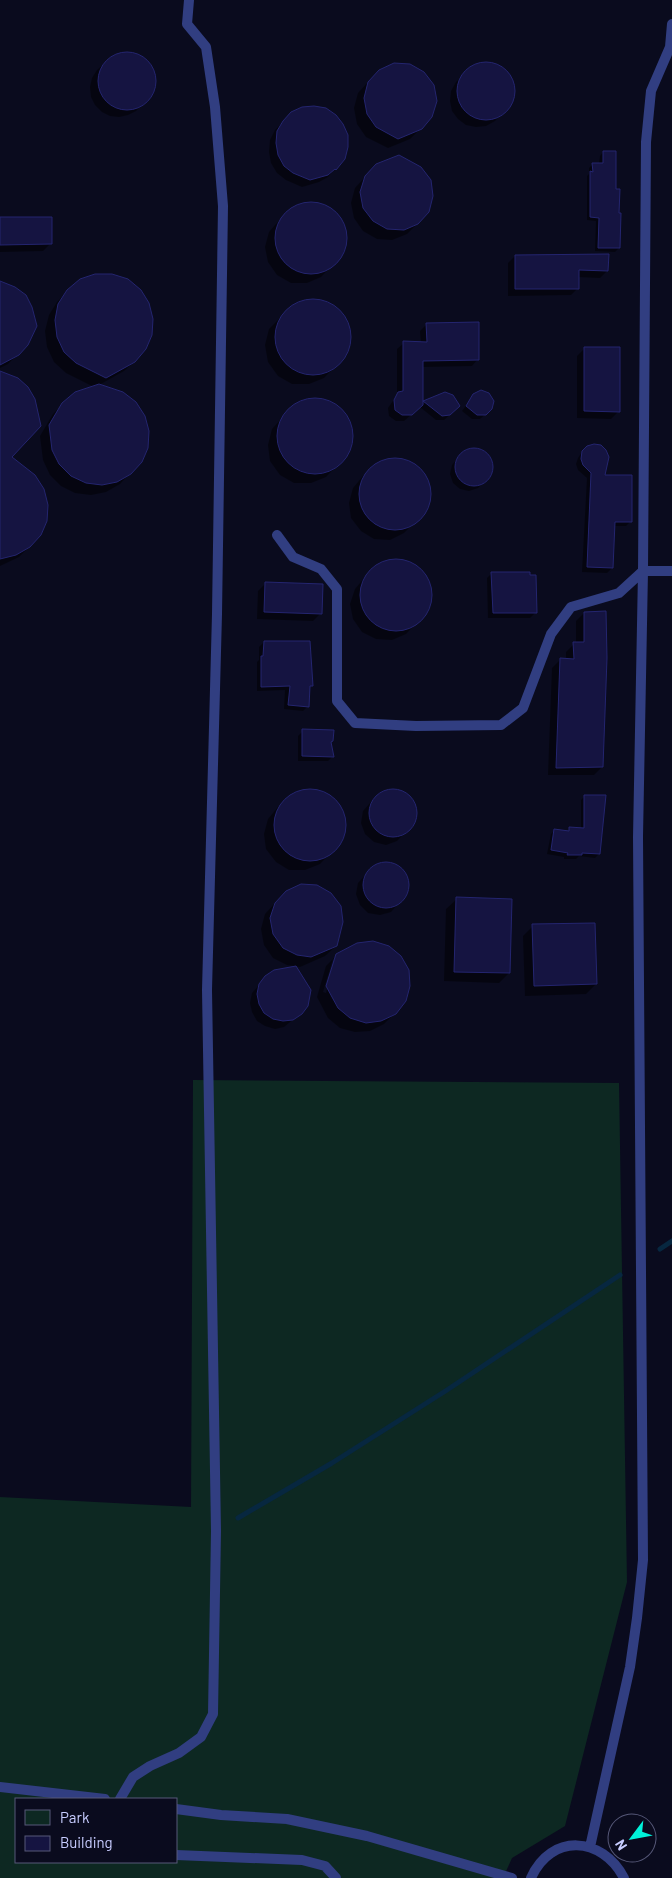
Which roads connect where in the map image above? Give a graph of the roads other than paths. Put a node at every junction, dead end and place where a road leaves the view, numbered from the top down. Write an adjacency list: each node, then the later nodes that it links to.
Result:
1 (189, 0): 8 (lane)
2 (672, 24): 4 (lane)
3 (277, 535): 4 (lane)
4 (643, 571): 5 (lane); 10 (lane)
5 (672, 572)
6 (0, 1787): 7 (lane)
7 (96, 1798)
8 (121, 1798)
9 (178, 1809): 13 (lane)
10 (590, 1847): 14 (lane); 15 (lane)
11 (178, 1855): 12 (lane)
12 (336, 1878)
13 (512, 1878)
14 (531, 1878)
15 (624, 1878)

